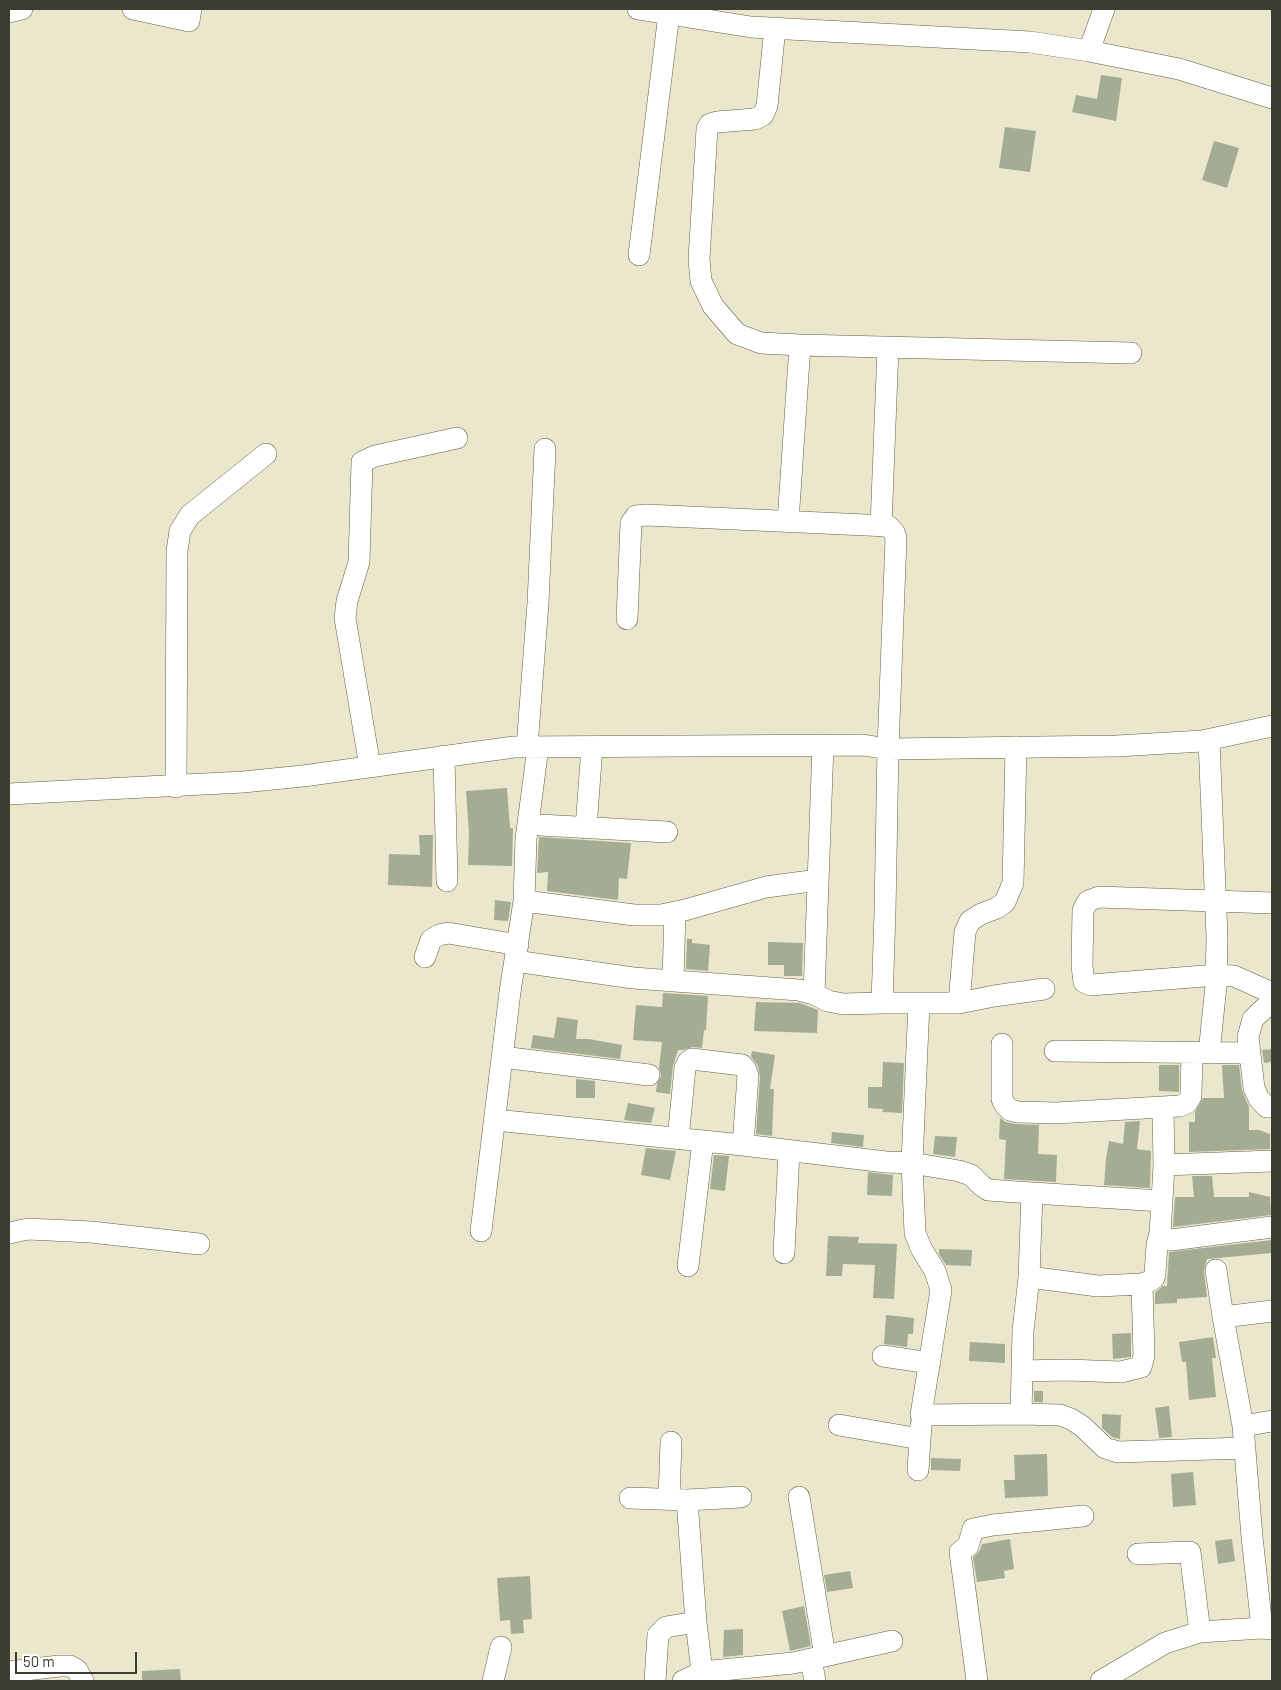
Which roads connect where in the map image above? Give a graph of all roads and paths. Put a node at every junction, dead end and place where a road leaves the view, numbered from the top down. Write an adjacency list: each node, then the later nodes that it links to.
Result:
1 (22, 9): 6 (street)
2 (133, 9): 3 (street)
3 (191, 9)
4 (638, 9): 7 (street)
5 (1104, 9): 9 (street)
6 (9, 12)
7 (668, 14): 8 (street); 11 (street)
8 (776, 28): 9 (street); 12 (street)
9 (1088, 51): 10 (street)
10 (1272, 98)
11 (640, 255)
12 (800, 346): 13 (street); 18 (street)
13 (888, 348): 14 (street); 19 (street)
14 (1131, 353)
15 (457, 438): 29 (street)
16 (545, 449): 24 (street)
17 (266, 454): 30 (street)
18 (788, 522): 19 (street); 20 (street)
19 (881, 526): 27 (street)
20 (628, 619)
21 (1272, 726): 22 (street)
22 (1209, 740): 26 (street); 38 (street)
23 (823, 745): 25 (street); 27 (street); 35 (street)
24 (532, 747): 25 (street); 28 (street); 37 (street)
25 (592, 747): 33 (street)
26 (1016, 747): 27 (street); 51 (street)
27 (888, 749): 49 (street)
28 (444, 756): 29 (street); 36 (street)
29 (370, 767): 30 (street)
30 (176, 787): 31 (street)
31 (9, 794)
32 (540, 825): 33 (street)
33 (586, 828): 34 (street)
34 (667, 832)
35 (818, 880): 40 (street); 47 (street)
36 (447, 881)
37 (524, 901): 40 (street); 41 (street)
38 (1216, 901): 39 (street); 43 (street); 43 (street)
39 (1272, 903)
40 (675, 912): 44 (street)
41 (517, 953): 42 (street); 44 (street); 56 (street)
42 (425, 957)
43 (1217, 975): 46 (street); 54 (street)
44 (673, 980): 47 (street)
45 (1044, 989): 51 (street)
46 (1272, 993)
47 (814, 994): 49 (street)
48 (1272, 1001): 55 (street)
49 (882, 1003): 50 (street)
50 (919, 1003): 51 (street); 66 (street)
51 (959, 1004)
52 (1002, 1044): 59 (street)
53 (1056, 1052): 54 (street)
54 (1200, 1053): 55 (street); 59 (street)
55 (1250, 1053): 58 (street)
56 (502, 1057): 57 (street); 60 (street)
57 (649, 1075)
58 (1272, 1107)
59 (1163, 1108): 67 (street)
60 (495, 1120): 61 (street); 71 (street)
61 (678, 1138): 62 (street); 63 (street)
62 (703, 1141): 63 (street); 76 (street)
63 (743, 1146): 64 (street)
64 (788, 1151): 66 (street); 75 (street)
65 (1272, 1161): 67 (street)
66 (912, 1163): 68 (street); 83 (street)
67 (1164, 1165): 69 (street)
68 (1032, 1192): 69 (street); 78 (street)
69 (1162, 1201): 72 (street)
70 (1272, 1227): 72 (street)
71 (481, 1232)
72 (1160, 1232): 79 (street)
73 (9, 1233): 74 (street)
74 (199, 1244)
75 (784, 1253)
76 (688, 1266)
77 (1216, 1270): 81 (street)
78 (1029, 1278): 79 (street); 84 (street)
79 (1142, 1284): 84 (street)
80 (1272, 1311): 81 (street)
81 (1223, 1317): 89 (street)
82 (883, 1356): 83 (street)
83 (930, 1363): 86 (street)
84 (1022, 1371): 85 (street)
85 (1021, 1414): 86 (street); 92 (street)
86 (921, 1415): 90 (street)
87 (1272, 1421): 89 (street)
88 (839, 1425): 90 (street)
89 (1243, 1426): 92 (street)
90 (920, 1439): 93 (street)
91 (671, 1442): 97 (street)
92 (1245, 1448): 101 (street)
93 (918, 1470)
94 (741, 1497): 97 (street)
95 (799, 1497): 105 (street)
96 (630, 1498): 97 (street)
97 (678, 1500): 100 (street)
98 (1083, 1516): 113 (street)
99 (1138, 1554): 102 (street)
100 (696, 1622): 107 (street); 110 (street)
101 (1267, 1628): 102 (street)
102 (1200, 1632): 114 (street)
103 (892, 1641): 105 (street)
104 (501, 1647): 109 (street)
105 (818, 1657): 107 (street); 112 (street)
106 (9, 1672): 108 (street)
107 (702, 1672): 111 (street)
108 (83, 1681)
109 (493, 1681)
110 (656, 1681)
111 (683, 1681)
112 (815, 1681)
113 (977, 1681)
114 (1101, 1681)

